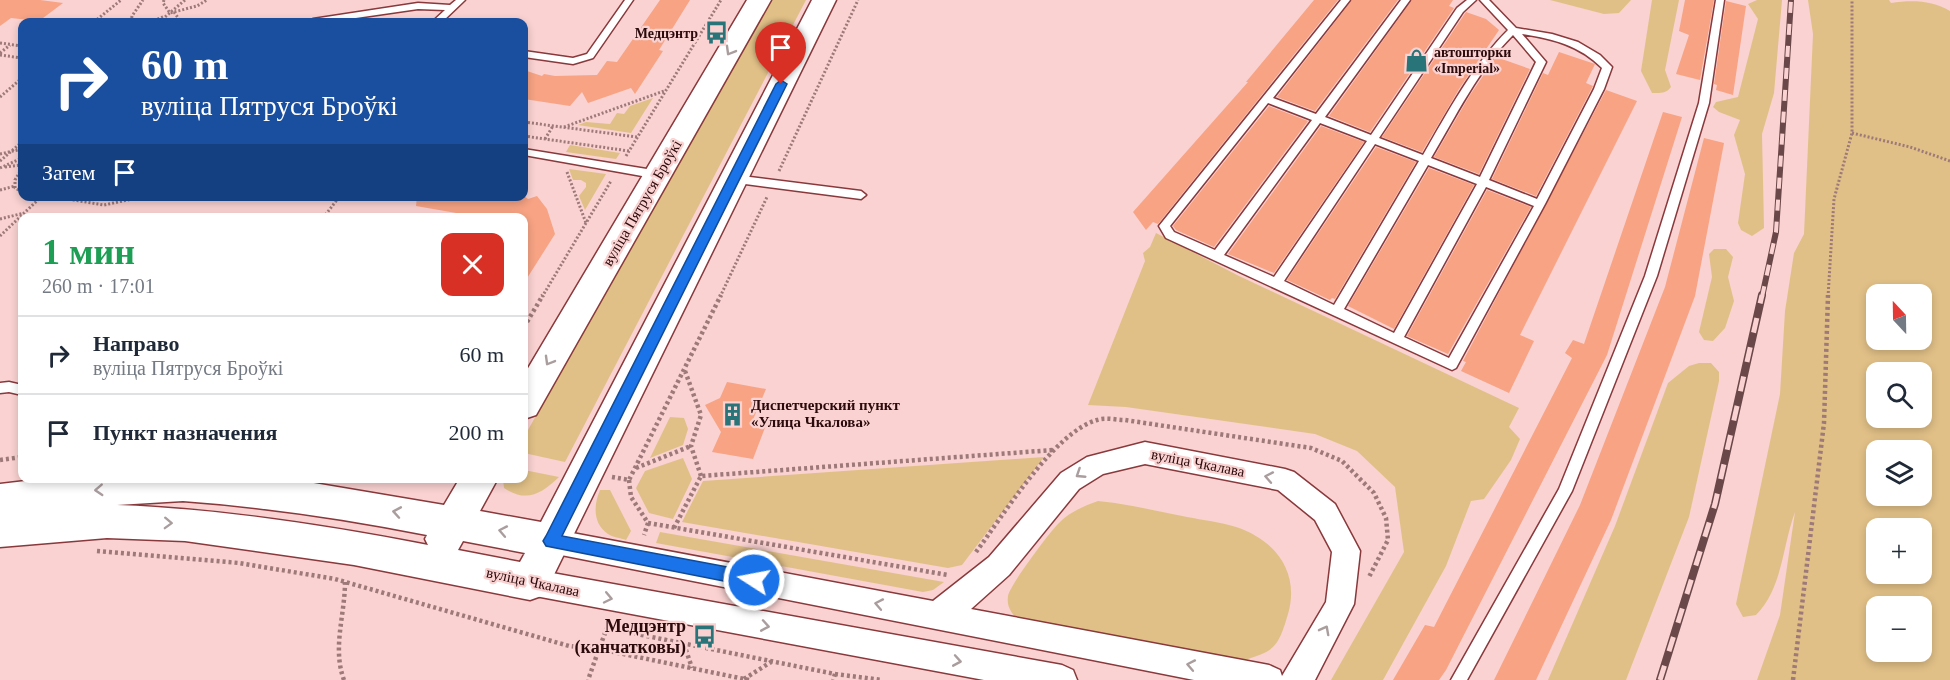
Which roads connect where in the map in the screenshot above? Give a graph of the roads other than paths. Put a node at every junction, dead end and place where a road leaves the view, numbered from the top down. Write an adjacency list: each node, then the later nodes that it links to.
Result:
1 (368, 0): 12 (lane)
2 (461, 0): 11 (lane)
3 (630, 0): 16 (lane)
4 (759, 0): 22 (main road, вуліца Пятруся Броўкі, one-way to 22)
5 (824, 0): 23 (main road)
6 (1346, 0): 17 (lane)
7 (1406, 0): 18 (lane)
8 (1472, 0): 19 (lane)
9 (1484, 0): 15 (lane)
10 (1720, 0): 45 (lane)
11 (453, 8): 12 (lane); 14 (lane)
12 (368, 13): 13 (lane)
13 (337, 18)
14 (442, 18)
15 (1513, 30): 21 (lane); 24 (lane); 26 (lane)
16 (528, 54)
17 (1267, 99): 18 (lane); 27 (lane)
18 (1320, 118): 19 (lane); 27 (lane)
19 (1372, 138): 21 (lane); 28 (lane)
20 (528, 153): 22 (lane)
21 (1427, 160): 24 (lane); 29 (lane)
22 (659, 175): 33 (main road, вуліца Пятруся Броўкі, one-way to 33)
23 (734, 179): 25 (lane); 38 (main road)
24 (1483, 182): 26 (lane); 30 (lane)
25 (861, 195)
26 (1540, 204): 30 (lane)
27 (1217, 256): 28 (lane)
28 (1276, 282): 29 (lane)
29 (1337, 310): 30 (lane)
30 (1397, 339)
31 (0, 388): 32 (lane)
32 (18, 389)
33 (528, 398)
34 (477, 483): 36 (main road)
35 (0, 500): 36 (main road, one-way to 35)
36 (454, 522): 38 (main road, one-way to 36); 39 (main road)
37 (0, 530): 39 (main road, вуліца Чкалава, one-way to 39)
38 (551, 541): 40 (main road); 41 (street, one-way to 38)
39 (431, 561): 40 (main road, вуліца Чкалава)
40 (530, 582): 42 (street, вуліца Чкалава, one-way to 42)
41 (936, 616): 43 (street, one-way to 41); 44 (street, вуліца Чкалава, one-way to 41)
42 (1062, 680)
43 (1269, 680)
44 (1296, 680)
45 (1459, 680)

